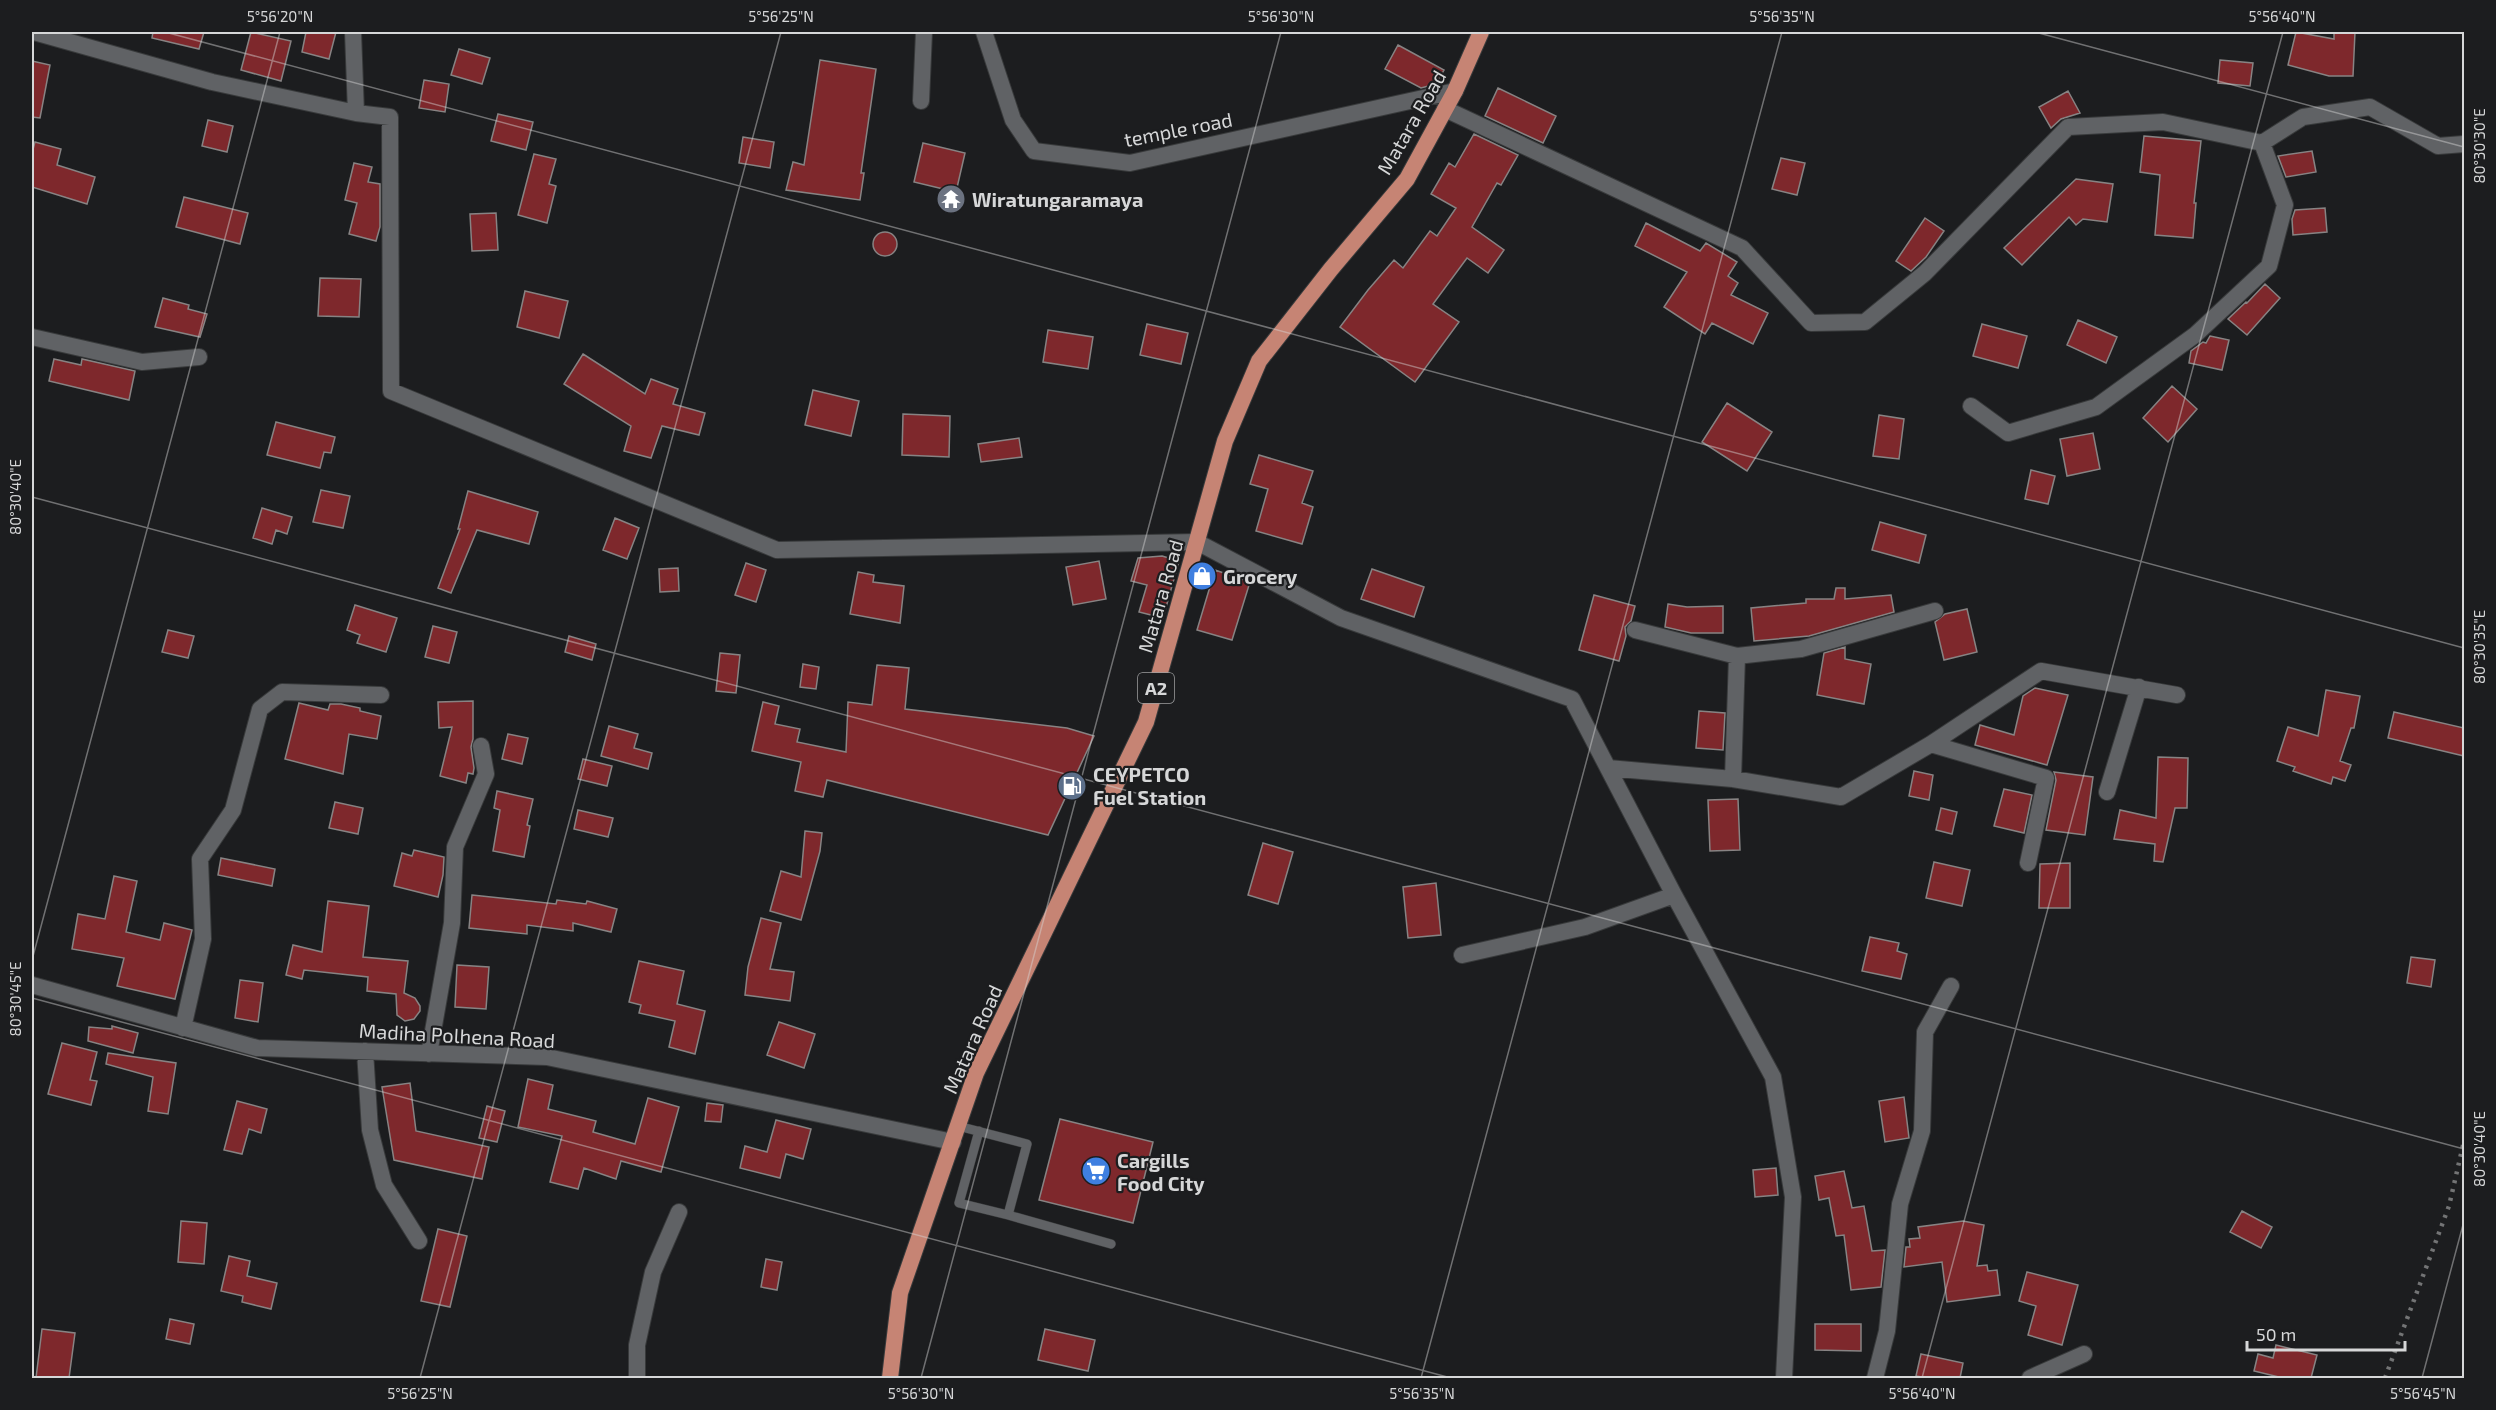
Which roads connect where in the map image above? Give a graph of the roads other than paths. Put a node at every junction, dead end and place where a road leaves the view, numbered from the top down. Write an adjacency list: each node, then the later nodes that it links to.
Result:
1 (34, 32): 9 (street)
2 (353, 32): 9 (street)
3 (924, 32): 7 (street)
4 (984, 32): 6 (street, temple road)
5 (1481, 32): 6 (highway, Matara Road / A2)
6 (1455, 91): 8 (highway, Matara Road / A2)
7 (921, 100)
8 (1445, 109): 10 (street); 15 (highway, Matara Road / A2)
9 (356, 113): 15 (street)
10 (2262, 143): 11 (street); 14 (street)
11 (2464, 144)
12 (32, 337): 13 (street)
13 (199, 357)
14 (1971, 406)
15 (1197, 542): 24 (street); 36 (highway, Matara Road / A2)
16 (1935, 612): 18 (street)
17 (1635, 630): 18 (street)
18 (1737, 656): 25 (street)
19 (2139, 687): 21 (street); 22 (street); 26 (street)
20 (381, 695): 32 (street)
21 (2177, 695)
22 (1931, 744): 25 (street); 27 (street)
23 (481, 746): 34 (street)
24 (1608, 768): 25 (street); 28 (street)
25 (1733, 779)
26 (2108, 792)
27 (2028, 863)
28 (1674, 896): 29 (street); 44 (street)
29 (1462, 955)
30 (32, 985): 32 (street, Madiha Polhena Road)
31 (1951, 987): 45 (street)
32 (183, 1028): 33 (street, Madiha Polhena Road)
33 (365, 1051): 34 (street, Madiha Polhena Road); 39 (street)
34 (429, 1054): 36 (street, Madiha Polhena Road)
35 (979, 1131): 36 (lane); 38 (lane); 38 (lane)
36 (955, 1134): 43 (highway, Matara Road / A2)
37 (679, 1212): 42 (street)
38 (1008, 1215): 40 (lane)
39 (419, 1241)
40 (1111, 1244)
41 (2084, 1354): 46 (street)
42 (637, 1378)
43 (890, 1378)
44 (1784, 1378)
45 (1875, 1378)
46 (2030, 1378)

